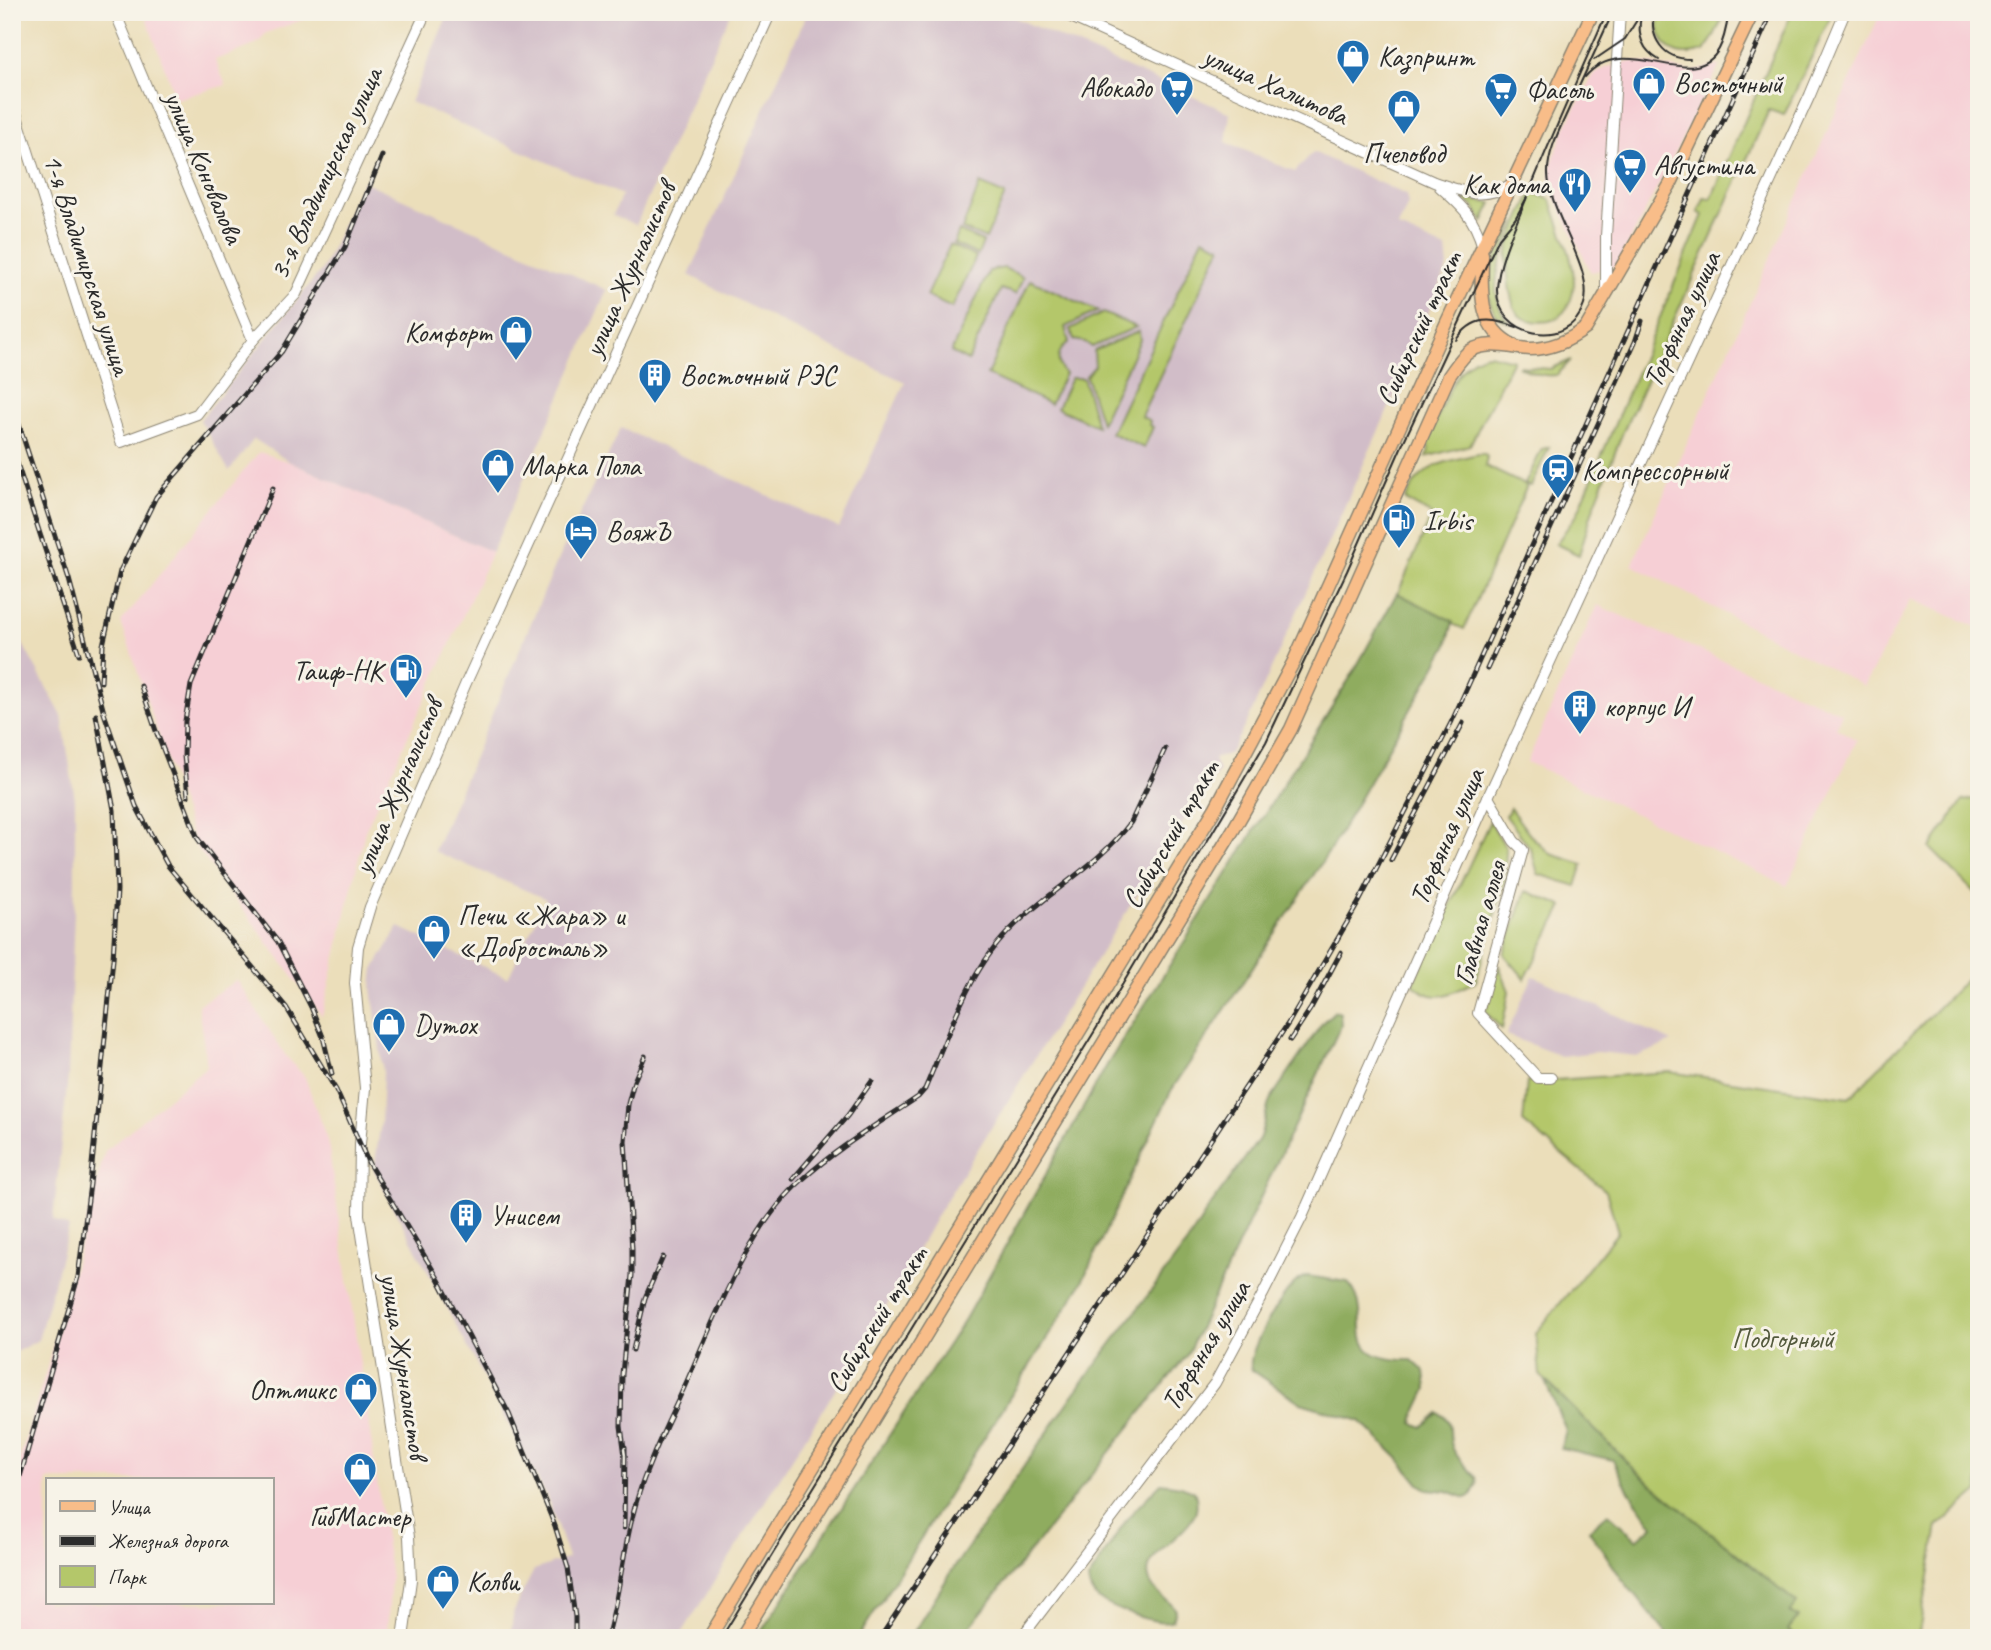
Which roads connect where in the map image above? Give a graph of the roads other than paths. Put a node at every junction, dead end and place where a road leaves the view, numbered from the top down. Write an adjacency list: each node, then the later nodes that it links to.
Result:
1 (116, 12): 14 (street, улица Коновалова)
2 (426, 12): 14 (street, 3-я Владимирская улица)
3 (771, 12): 19 (street, улица Журналистов)
4 (1060, 12): 10 (street, улица Халитова)
5 (1593, 12): 11 (main road, Сибирский тракт)
6 (1620, 12): 13 (street)
7 (1751, 12): 13 (main road, Сибирский тракт)
8 (1845, 12): 17 (street, Торфяная улица)
9 (12, 100): 16 (street, 1-я Владимирская улица)
10 (1434, 182): 11 (street); 12 (street)
11 (1513, 184): 12 (main road, Сибирский тракт)
12 (1483, 248): 15 (main road); 20 (main road, Сибирский тракт)
13 (1606, 296): 15 (main road, Сибирский тракт)
14 (253, 340): 16 (street, 3-я Владимирская улица)
15 (1518, 347): 21 (main road, Сибирский тракт)
16 (121, 442)
17 (1488, 797): 18 (street, Главная аллея); 22 (street, Торфяная улица)
18 (1551, 1078)
19 (403, 1638)
20 (709, 1638)
21 (741, 1638)
22 (1021, 1638)

